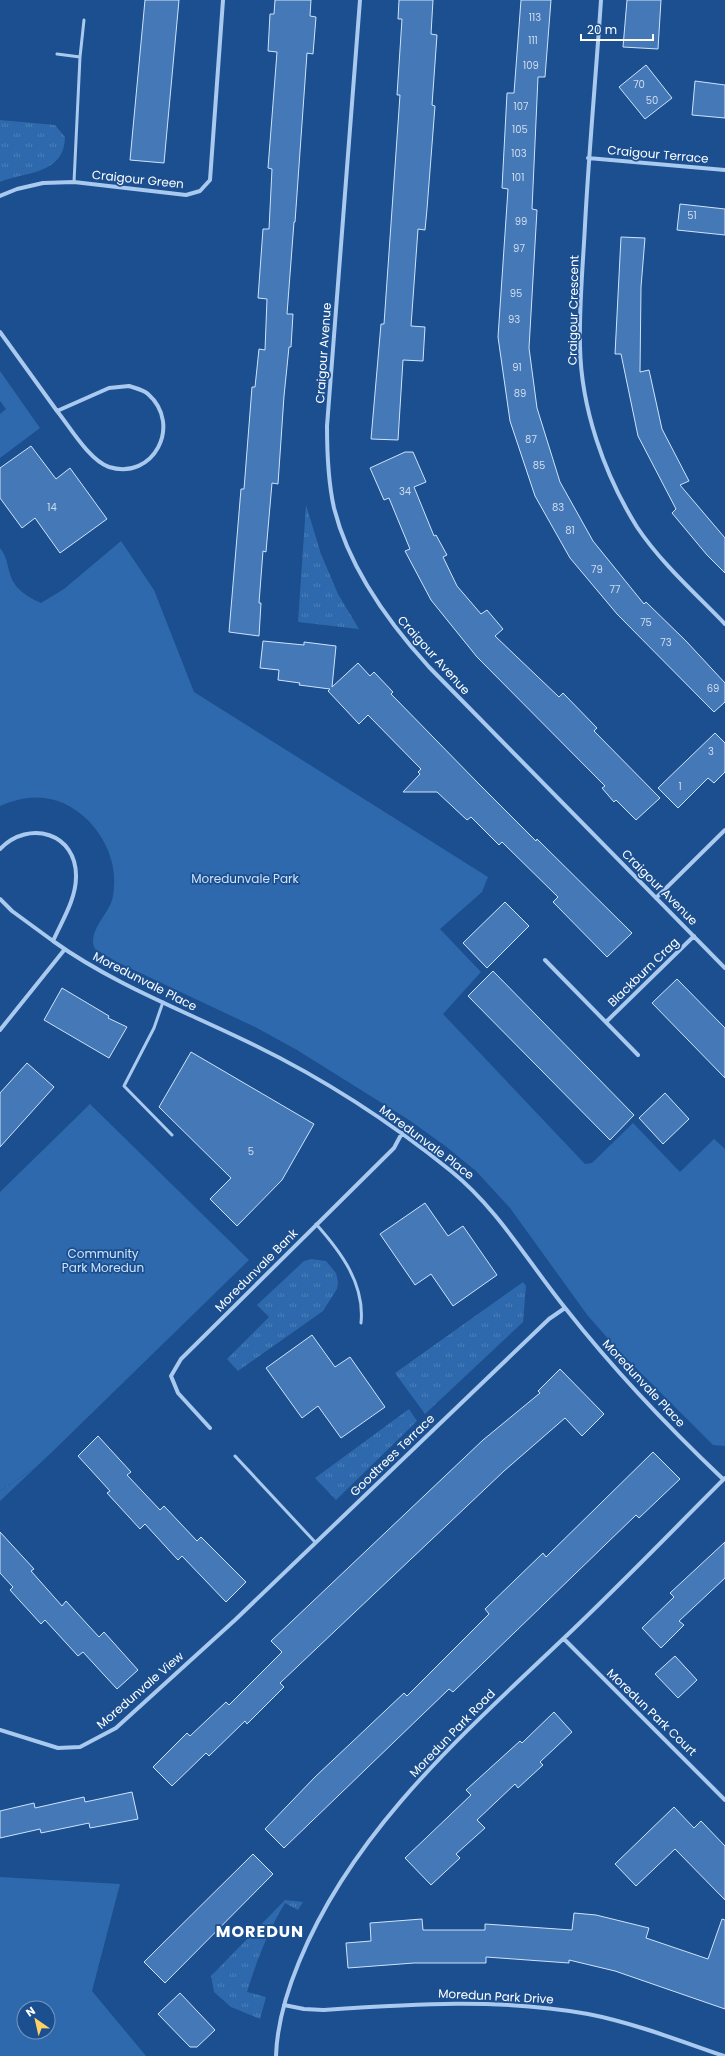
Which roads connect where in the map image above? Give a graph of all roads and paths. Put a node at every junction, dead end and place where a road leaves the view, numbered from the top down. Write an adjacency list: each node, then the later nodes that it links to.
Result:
1 (223, 0): 9 (street, Craigour Green)
2 (360, 0): 16 (street, Craigour Avenue)
3 (601, 0): 7 (street, Craigour Crescent)
4 (84, 20): 6 (lane)
5 (57, 54): 6 (lane)
6 (80, 57): 9 (lane)
7 (588, 158): 8 (street, Craigour Terrace); 13 (street, Craigour Crescent)
8 (725, 170)
9 (74, 182): 10 (street, Craigour Green)
10 (0, 196)
11 (0, 332): 12 (street)
12 (57, 411): 12 (street)
13 (725, 624)
14 (725, 830): 16 (street)
15 (0, 849): 19 (street)
16 (656, 898): 18 (street, Craigour Avenue)
17 (0, 899): 19 (street, Moredunvale Place)
18 (694, 936): 22 (street, Craigour Avenue); 24 (street, Blackburn Crag)
19 (53, 941): 20 (street, Moredunvale Place)
20 (65, 949): 23 (street, Moredunvale Place); 25 (street)
21 (545, 960): 24 (street, Blackburn Crag)
22 (725, 968)
23 (163, 1002): 27 (street, Moredunvale Place); 28 (lane)
24 (606, 1022): 26 (street, Blackburn Crag)
25 (0, 1030)
26 (638, 1055)
27 (402, 1133): 29 (street, Moredunvale Bank); 30 (street, Moredunvale Place)
28 (172, 1135)
29 (316, 1224): 31 (lane); 32 (street, Moredunvale Bank)
30 (565, 1308): 34 (street, Moredunvale Place); 35 (street, Goodtrees Terrace)
31 (361, 1323)
32 (210, 1428)
33 (235, 1456): 35 (lane)
34 (724, 1478): 37 (street, Moredun Park Road)
35 (315, 1542): 36 (street, Goodtrees Terrace)
36 (235, 1620): 38 (street, Moredunvale View)
37 (564, 1639): 39 (street, Moredun Park Court); 40 (street, Moredun Park Road)
38 (0, 1730)
39 (725, 1800)
40 (284, 2005): 41 (street, Moredun Park Road); 42 (street, Moredun Park Drive)
41 (276, 2056)
42 (724, 2056)

